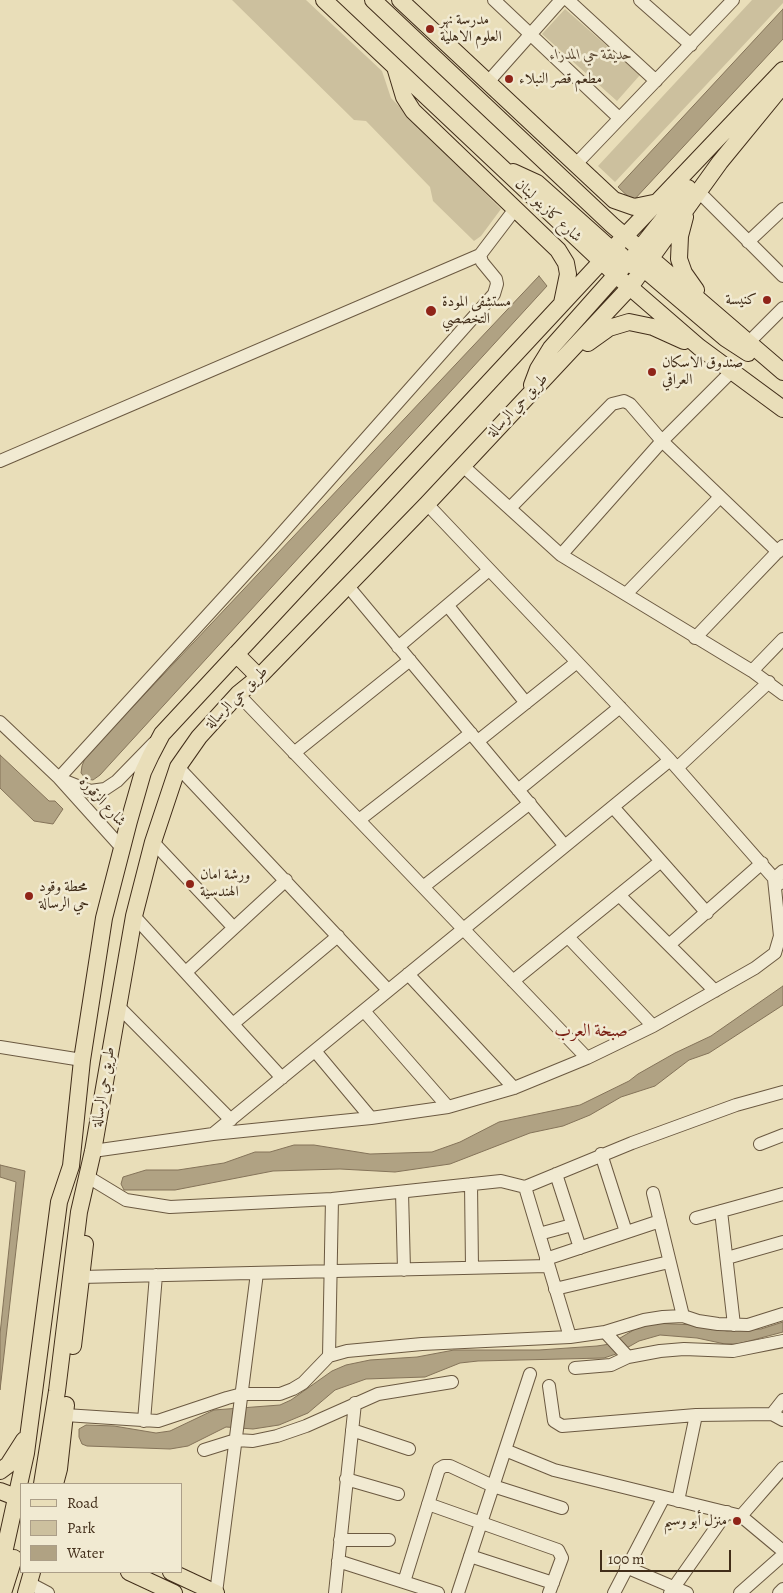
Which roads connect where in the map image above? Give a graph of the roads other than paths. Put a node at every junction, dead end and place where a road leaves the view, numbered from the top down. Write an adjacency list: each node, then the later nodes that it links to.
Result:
1 (324, 0): 12 (main road, شارع كازينو لبنان)
2 (373, 0): 23 (main road)
3 (494, 0): 10 (street)
4 (561, 0): 10 (street)
5 (568, 0): 13 (street)
6 (640, 0): 11 (street)
7 (714, 0): 9 (street)
8 (402, 1): 14 (main road)
9 (729, 5): 11 (street)
10 (530, 34): 14 (street); 16 (street)
11 (691, 45): 13 (street)
12 (395, 67): 21 (main road); 26 (main road, شارع كازينو لبنان)
13 (656, 81): 16 (street)
14 (488, 82): 17 (main road)
15 (783, 82): 18 (main road, طريق حي الرسالة); 19 (main road, طريق حي الرسالة)
16 (620, 118): 17 (street)
17 (576, 164): 20 (main road)
18 (693, 166): 20 (main road, طريق حي الرسالة); 26 (main road)
19 (695, 197): 24 (street); 26 (main road, طريق حي الرسالة); 29 (main road)
20 (660, 201): 23 (main road, طريق حي الرسالة)
21 (515, 209): 25 (street); 30 (main road)
22 (783, 209): 24 (street)
23 (625, 236): 26 (main road, طريق حي الرسالة)
24 (748, 242): 27 (street)
25 (480, 255): 40 (street); 70 (street)
26 (628, 260): 28 (main road); 28 (main road, طريق حي الرسالة); 29 (main road); 30 (main road, طريق حي الرسالة); 35 (main road); 37 (main road)
27 (783, 276)
28 (630, 287): 33 (main road); 34 (main road, طريق حي الرسالة)
29 (706, 306): 32 (main road)
30 (560, 308): 54 (main road, طريق حي الرسالة)
31 (783, 308): 32 (street)
32 (749, 342): 35 (main road)
33 (699, 347): 34 (main road); 36 (main road)
34 (561, 360): 37 (main road, طريق حي الرسالة)
35 (781, 371)
36 (731, 372): 38 (main road); 39 (street)
37 (530, 392): 41 (main road, طريق حي الرسالة)
38 (783, 410)
39 (662, 441): 42 (street); 44 (street); 46 (street)
40 (0, 461)
41 (463, 466): 43 (main road, طريق حي الرسالة); 44 (street)
42 (720, 497): 45 (street); 49 (street)
43 (427, 504): 47 (street); 48 (main road, طريق حي الرسالة)
44 (510, 508): 46 (street)
45 (780, 549): 51 (street)
46 (561, 555): 49 (street)
47 (489, 570): 50 (street); 56 (street)
48 (347, 585): 53 (street); 58 (main road, طريق حي الرسالة)
49 (626, 593): 51 (street)
50 (448, 606): 53 (street); 62 (street)
51 (695, 638): 57 (street)
52 (783, 639): 57 (street)
53 (398, 646): 55 (street)
54 (236, 654): 58 (main road); 65 (main road, طريق حي الرسالة)
55 (410, 660): 66 (street); 67 (street)
56 (577, 662): 62 (street); 63 (street)
57 (752, 671): 59 (street)
58 (259, 677): 60 (main road, طريق حي الرسالة)
59 (769, 682): 61 (street); 68 (street)
60 (238, 694): 67 (street); 69 (main road, طريق حي الرسالة)
61 (783, 694)
62 (526, 703): 66 (street)
63 (620, 707): 68 (street); 71 (street)
64 (0, 722): 70 (street, شارع الزقورة)
65 (162, 734): 70 (street, شارع الزقورة); 77 (main road, طريق حي الرسالة)
66 (474, 737): 71 (street); 74 (street)
67 (294, 753): 74 (street)
68 (674, 764): 73 (street); 79 (street)
69 (178, 767): 75 (main road, طريق حي الرسالة); 81 (street)
70 (59, 778): 77 (street, شارع الزقورة)
71 (518, 790): 72 (street)
72 (530, 803): 76 (street); 82 (street)
73 (613, 807): 76 (street); 78 (street)
74 (359, 820): 82 (street)
75 (153, 842): 86 (main road, طريق حي الرسالة); 87 (street)
76 (565, 846): 88 (street)
77 (122, 848): 104 (main road, طريق حي الرسالة)
78 (661, 861): 84 (street); 85 (street)
79 (762, 863): 80 (street); 85 (street)
80 (779, 875): 83 (street); 96 (street)
81 (286, 880): 87 (street); 89 (street)
82 (423, 887): 88 (street)
83 (783, 889)
84 (619, 895): 90 (street); 91 (street)
85 (707, 913): 91 (street)
86 (134, 916): 92 (street); 97 (main road, طريق حي الرسالة)
87 (234, 928): 92 (street)
88 (463, 929): 93 (street); 94 (street)
89 (338, 936): 95 (street); 99 (street)
90 (568, 936): 94 (street); 100 (street)
91 (669, 945): 96 (street)
92 (186, 972): 99 (street)
93 (408, 974): 95 (street); 106 (street)
94 (513, 982): 103 (street)
95 (388, 990): 98 (street)
96 (715, 991): 100 (street)
97 (118, 1005): 110 (street); 114 (main road, طريق حي الرسالة)
98 (364, 1010): 102 (street); 108 (street)
99 (234, 1024): 105 (street)
100 (653, 1026): 103 (street)
101 (0, 1047): 104 (street)
102 (315, 1051): 105 (street); 109 (street)
103 (587, 1058): 106 (street)
104 (82, 1060): 116 (main road, طريق حي الرسالة)
105 (282, 1078): 110 (street)
106 (514, 1088): 108 (street)
107 (783, 1092): 115 (street)
108 (448, 1107): 109 (street)
109 (371, 1118): 111 (street)
110 (231, 1120): 111 (street)
111 (213, 1134): 114 (street)
112 (783, 1135): 113 (street)
113 (760, 1144)
114 (94, 1151): 118 (main road, طريق حي الرسالة)
115 (601, 1154): 117 (street); 129 (street)
116 (71, 1166): 163 (main road, طريق حي الرسالة); 173 (main road, طريق حي الرسالة)
117 (556, 1174): 120 (street); 128 (street)
118 (88, 1177): 124 (street); 141 (main road); 174 (main road, طريق حي الرسالة)
119 (471, 1184): 120 (street); 121 (street); 136 (street)
120 (525, 1187): 130 (street)
121 (402, 1192): 124 (street); 137 (street)
122 (653, 1193): 127 (street)
123 (783, 1194): 125 (street)
124 (332, 1199): 138 (street)
125 (722, 1211): 126 (street); 133 (street)
126 (696, 1218)
127 (660, 1221): 129 (street); 134 (street)
128 (572, 1225): 130 (street); 132 (street)
129 (626, 1232): 132 (street)
130 (539, 1234): 135 (street)
131 (783, 1242): 133 (street)
132 (580, 1248): 135 (street)
133 (727, 1258): 145 (street)
134 (669, 1262): 142 (street); 144 (street)
135 (547, 1263): 136 (street); 142 (street)
136 (472, 1268): 137 (street)
137 (404, 1270): 138 (street)
138 (330, 1271): 139 (street); 150 (street)
139 (257, 1273): 140 (street); 155 (street)
140 (156, 1276): 141 (street); 161 (street)
141 (82, 1277): 158 (main road)
142 (554, 1289): 147 (street)
143 (783, 1314): 145 (street)
144 (683, 1316): 145 (street); 146 (street)
145 (734, 1325)
146 (607, 1336): 147 (street); 149 (street)
147 (570, 1337): 150 (street)
148 (783, 1341): 149 (street)
149 (625, 1355): 151 (street)
150 (329, 1356): 155 (street)
151 (575, 1368)
152 (530, 1374): 167 (street)
153 (452, 1382): 157 (street)
154 (549, 1386): 159 (street)
155 (241, 1399): 161 (street); 164 (street)
156 (783, 1400): 160 (street)
157 (355, 1403): 162 (street); 164 (street)
158 (65, 1415): 161 (street); 170 (main road)
159 (696, 1415): 160 (street); 180 (street)
160 (778, 1417)
161 (144, 1421)
162 (352, 1430): 165 (street); 171 (street)
163 (29, 1431): 169 (main road); 172 (main road, طريق حي الرسالة)
164 (236, 1437): 166 (street); 206 (street)
165 (409, 1449)
166 (204, 1450)
167 (505, 1450): 175 (street); 178 (street)
168 (783, 1468): 184 (street)
169 (0, 1471)
170 (58, 1479)
171 (346, 1479): 177 (street); 187 (street)
172 (21, 1483)
173 (32, 1483)
174 (42, 1483)
175 (493, 1486): 181 (street); 182 (street); 186 (street)
176 (0, 1491): 179 (main road)
177 (398, 1494)
178 (664, 1497): 180 (street); 192 (street)
179 (19, 1498): 185 (main road, طريق حي الرسالة)
180 (678, 1501): 183 (street)
181 (428, 1504): 186 (street); 198 (street)
182 (562, 1508)
183 (727, 1512): 184 (street); 200 (street)
184 (741, 1516): 189 (street)
185 (14, 1521): 194 (main road, طريق حي الرسالة); 202 (main road, طريق حي الرسالة)
186 (481, 1523): 190 (street); 199 (street)
187 (340, 1540): 188 (street); 191 (street)
188 (389, 1540)
189 (783, 1553): 212 (street)
190 (470, 1556): 199 (street); 209 (street)
191 (338, 1561): 198 (street); 207 (street)
192 (626, 1567): 200 (street); 210 (street)
193 (20, 1569): 203 (main road)
194 (0, 1571)
195 (131, 1573): 205 (main road)
196 (173, 1573): 206 (main road)
197 (31, 1580): 204 (street)
198 (404, 1582): 208 (street)
199 (551, 1588)
200 (672, 1589): 211 (street)
201 (783, 1589): 213 (street)
202 (3, 1593)
203 (13, 1593)
204 (48, 1593)
205 (174, 1593)
206 (216, 1593)
207 (335, 1593)
208 (438, 1593)
209 (458, 1593)
210 (614, 1593)
211 (687, 1593)
212 (740, 1593)
213 (779, 1593)

